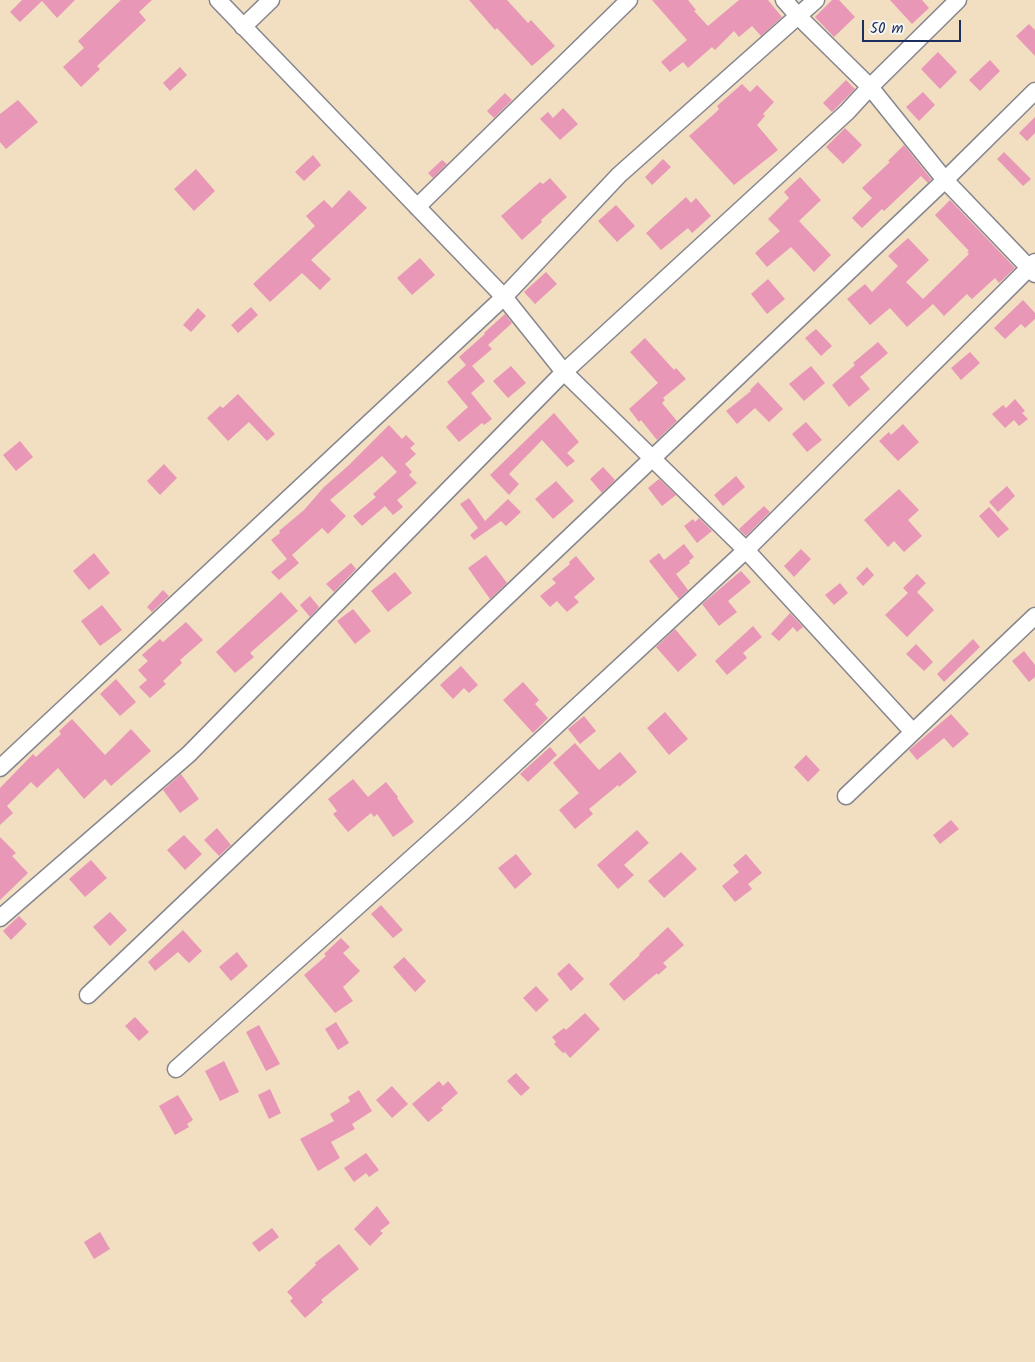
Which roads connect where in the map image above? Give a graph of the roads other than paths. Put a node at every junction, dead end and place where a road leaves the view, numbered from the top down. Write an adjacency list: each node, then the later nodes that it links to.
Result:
1 (218, 0): 8 (street)
2 (271, 0): 8 (street)
3 (629, 0): 12 (street)
4 (784, 0): 7 (street)
5 (816, 0): 7 (street)
6 (958, 0): 9 (street)
7 (799, 17): 9 (street); 14 (street)
8 (243, 27): 12 (street)
9 (870, 87): 11 (street); 15 (street)
10 (1035, 91): 11 (street)
11 (945, 180): 13 (street); 16 (street)
12 (417, 207): 14 (street)
13 (1033, 268): 17 (street)
14 (504, 297): 15 (street); 20 (street)
15 (564, 372): 16 (street); 22 (street)
16 (652, 459): 17 (street); 23 (street)
17 (746, 550): 19 (street); 24 (street)
18 (1035, 616): 19 (street)
19 (912, 732): 21 (street)
20 (0, 768)
21 (846, 796)
22 (0, 918)
23 (88, 995)
24 (176, 1069)

